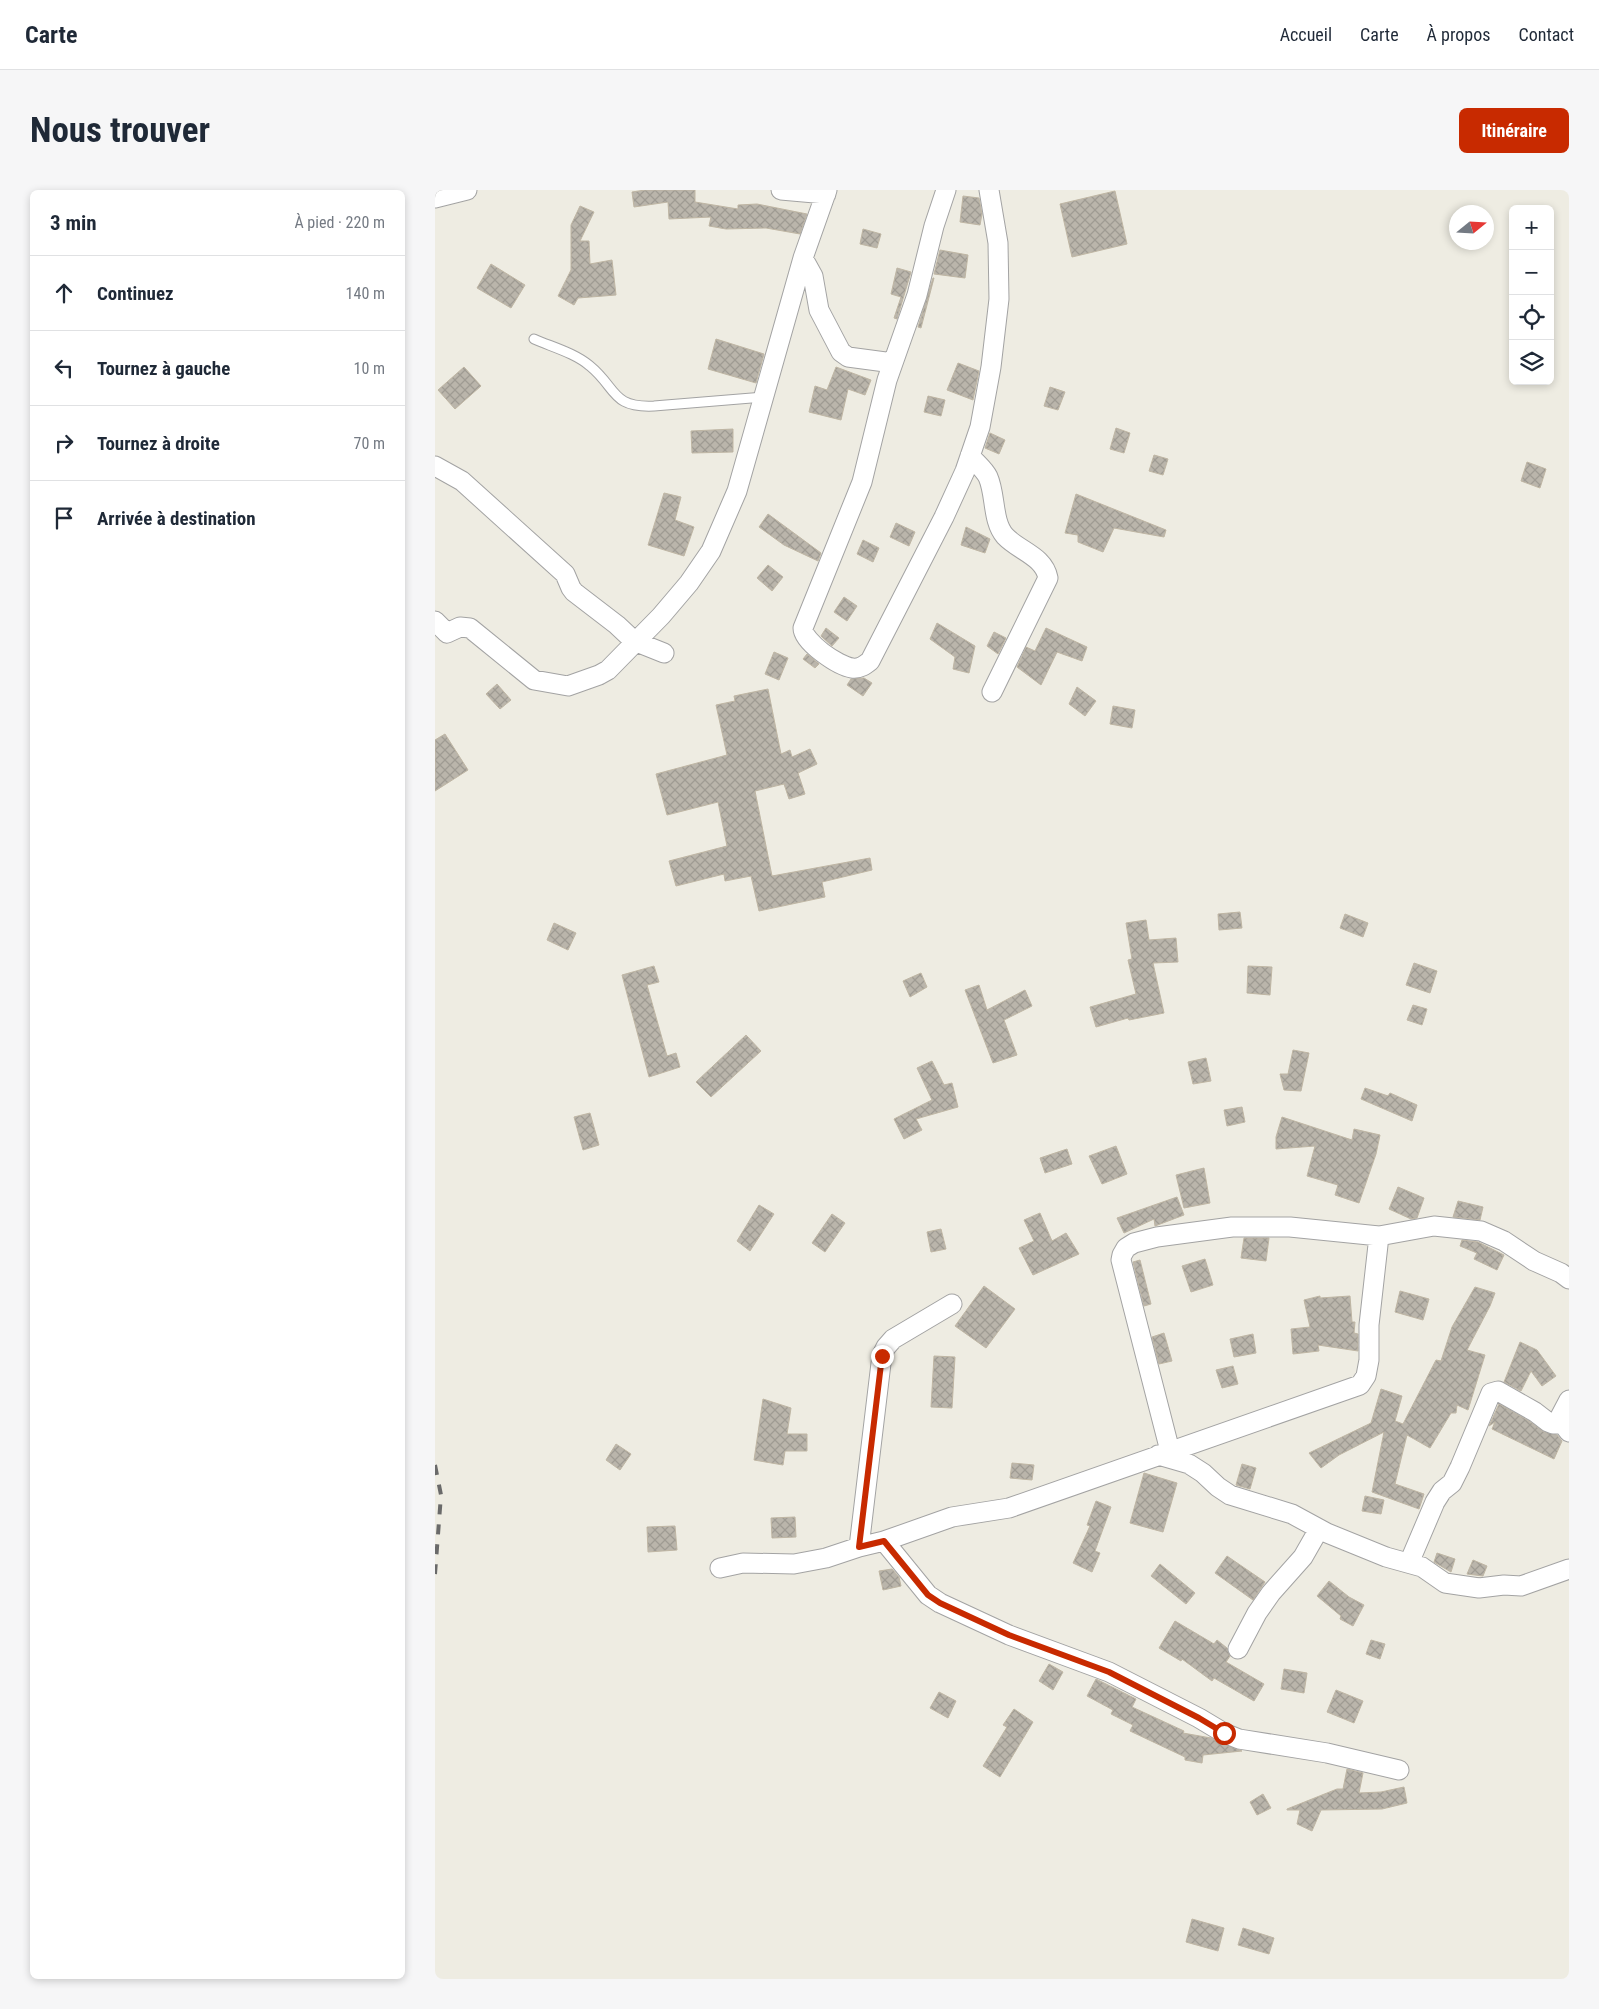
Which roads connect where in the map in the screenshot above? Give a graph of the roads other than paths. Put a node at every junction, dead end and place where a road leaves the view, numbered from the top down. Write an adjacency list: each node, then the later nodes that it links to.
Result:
1 (467, 190): 6 (street)
2 (781, 190): 5 (street)
3 (945, 190): 9 (street)
4 (989, 190): 11 (street)
5 (827, 192): 7 (street)
6 (435, 198)
7 (803, 258): 9 (street); 10 (street)
8 (535, 338): 10 (lane)
9 (893, 363): 11 (street)
10 (764, 397): 14 (street)
11 (970, 456): 16 (street)
12 (435, 466): 14 (street)
13 (435, 622): 14 (street)
14 (634, 641): 15 (street)
15 (664, 653)
16 (992, 692)
17 (1379, 1236): 18 (street); 22 (street); 22 (street)
18 (1569, 1279)
19 (952, 1304): 25 (street)
20 (1569, 1400): 21 (street)
21 (1566, 1428): 26 (street)
22 (1164, 1453): 23 (street); 24 (street)
23 (1319, 1529): 26 (street); 29 (street)
24 (884, 1541): 25 (street); 30 (street)
25 (859, 1547): 27 (street)
26 (1409, 1563): 28 (street)
27 (720, 1568)
28 (1569, 1570)
29 (1238, 1649)
30 (1399, 1770)

